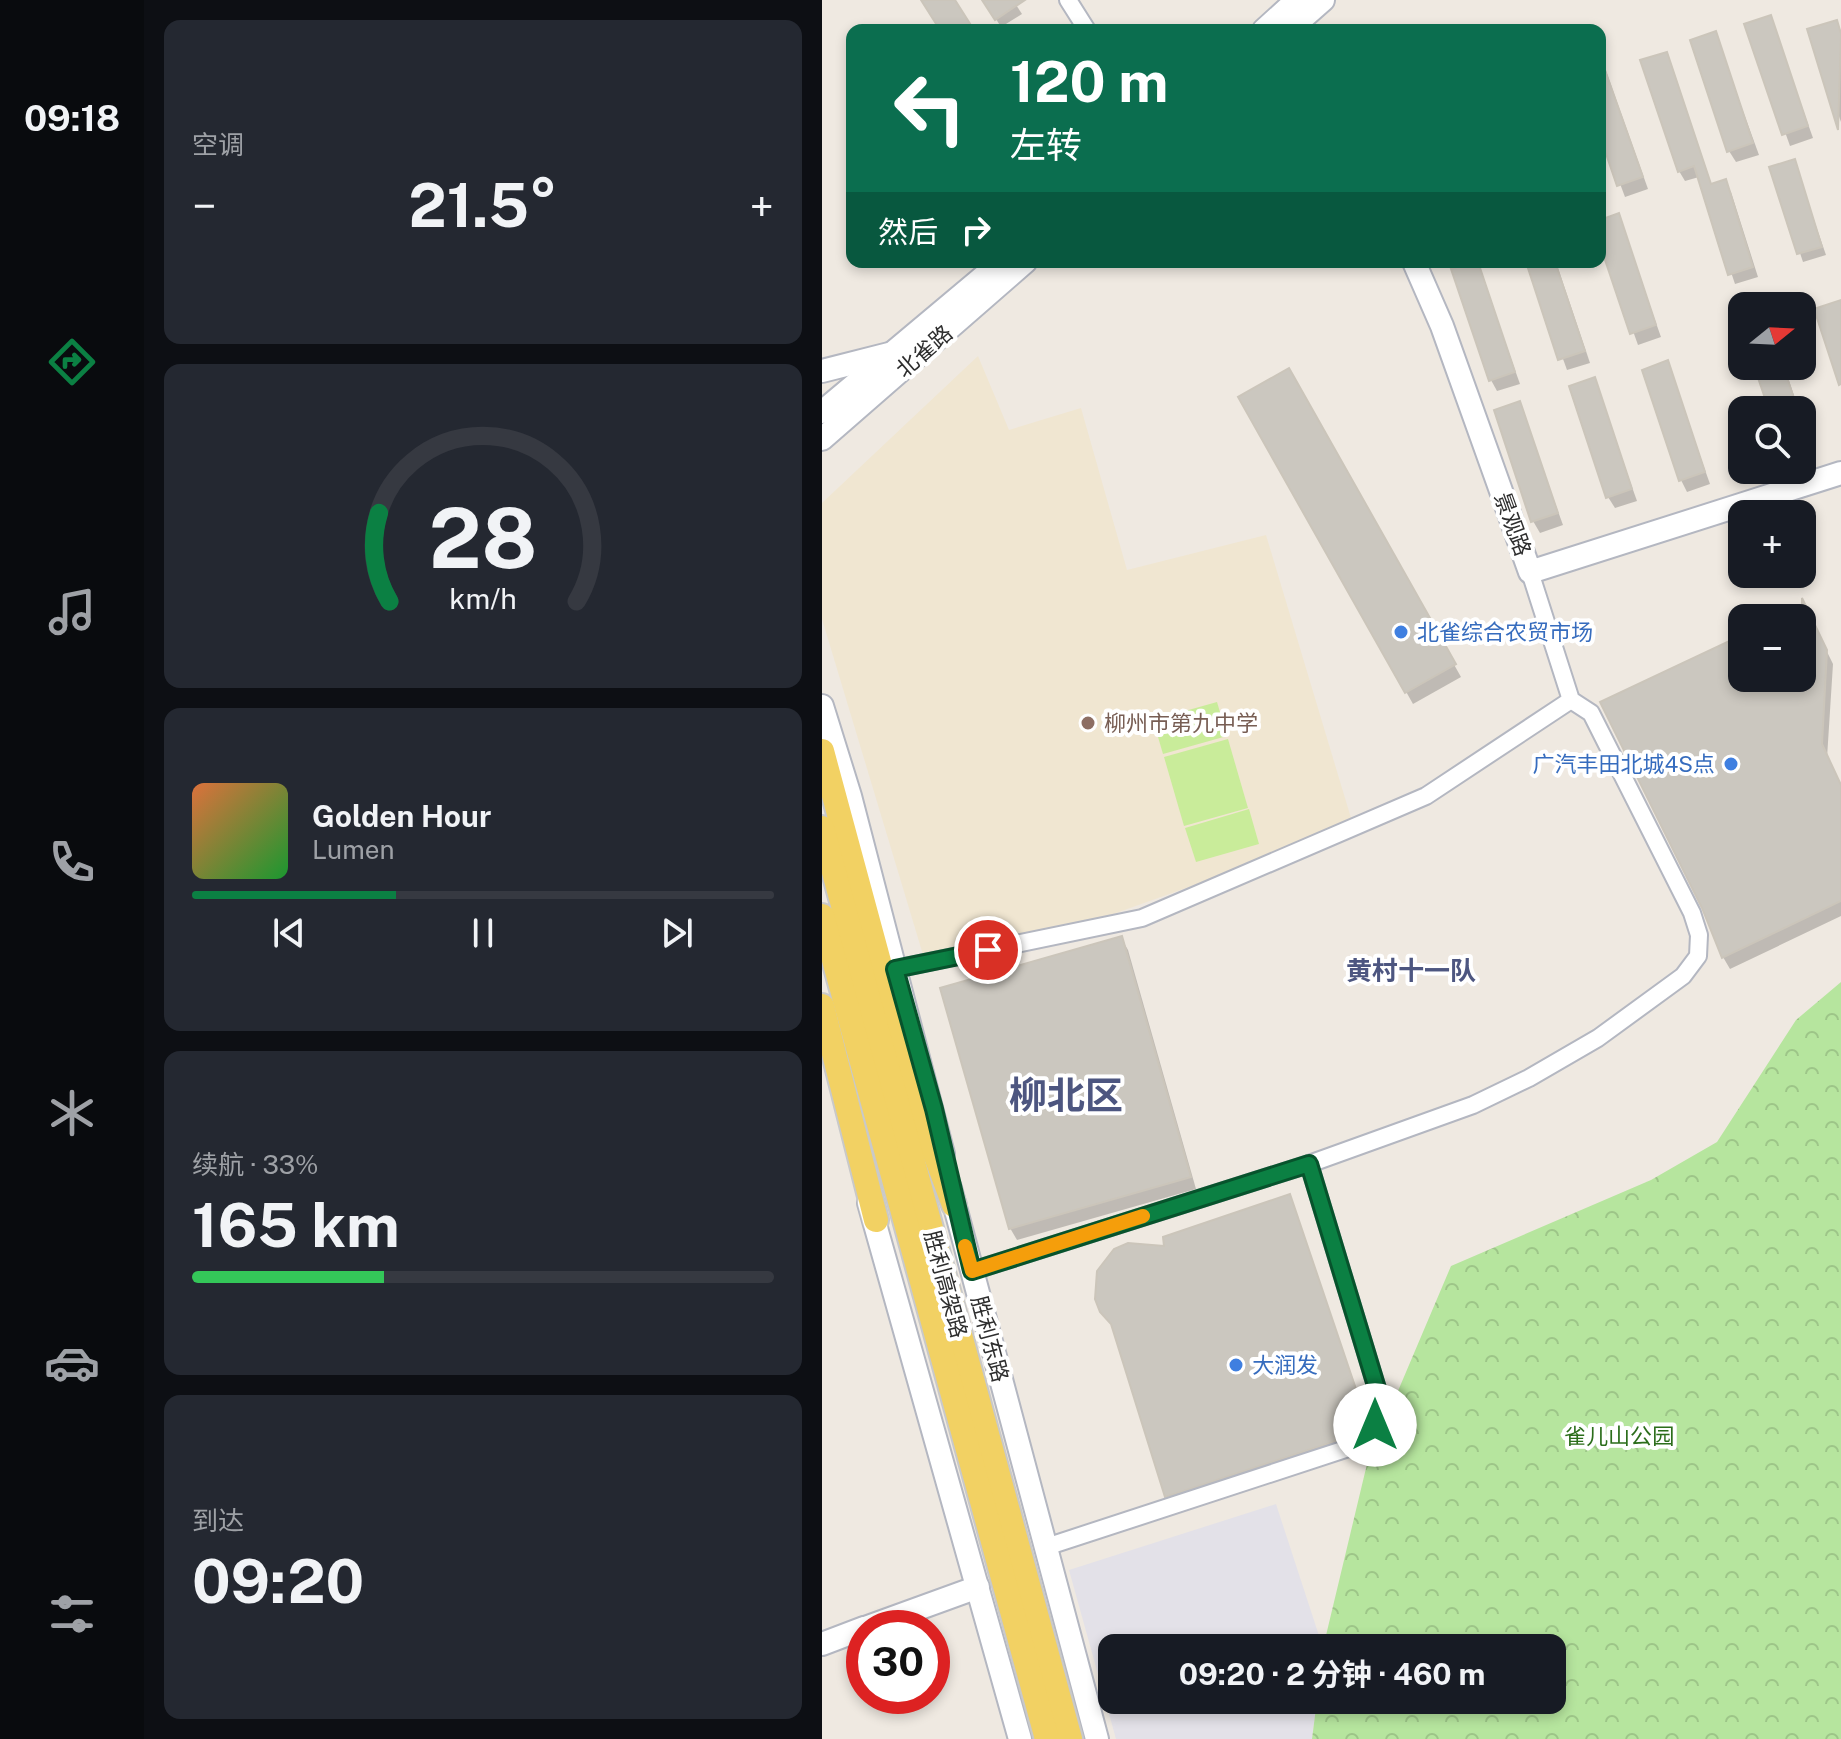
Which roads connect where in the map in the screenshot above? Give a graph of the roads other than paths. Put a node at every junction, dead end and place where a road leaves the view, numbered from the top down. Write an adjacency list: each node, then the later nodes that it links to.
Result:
1 (1068, 0): 4 (street)
2 (1297, 0): 5 (main road)
3 (1323, 0): 6 (main road)
4 (1083, 24)
5 (1271, 24)
6 (1297, 24)
7 (994, 268): 10 (main road, 北雀路)
8 (1018, 268): 13 (main road, 北雀路)
9 (1417, 268): 15 (main road, 景观路)
10 (898, 351): 11 (main road); 12 (main road, 北雀路)
11 (822, 371)
12 (822, 412)
13 (822, 439)
14 (1841, 473): 15 (main road, 景观路)
15 (1530, 572): 16 (street)
16 (1571, 700): 21 (street); 24 (street)
17 (822, 706): 21 (main road, 胜利东路)
18 (822, 751): 25 (main road)
19 (822, 828): 35 (main road, 胜利高架路)
20 (822, 916): 34 (main road, 胜利高架路)
21 (895, 969): 25 (main road, 胜利东路)
22 (822, 1006): 26 (main road)
23 (822, 1049): 26 (main road)
24 (1309, 1164): 27 (street); 28 (street)
25 (954, 1205): 27 (main road, 胜利东路)
26 (876, 1220): 29 (main road)
27 (972, 1271): 28 (main road, 胜利东路)
28 (1046, 1547): 36 (main road, 胜利东路)
29 (978, 1587): 30 (main road); 33 (main road)
30 (915, 1610)
31 (846, 1635): 32 (main road)
32 (822, 1644)
33 (1020, 1739)
34 (1047, 1739)
35 (1070, 1739)
36 (1097, 1739)

